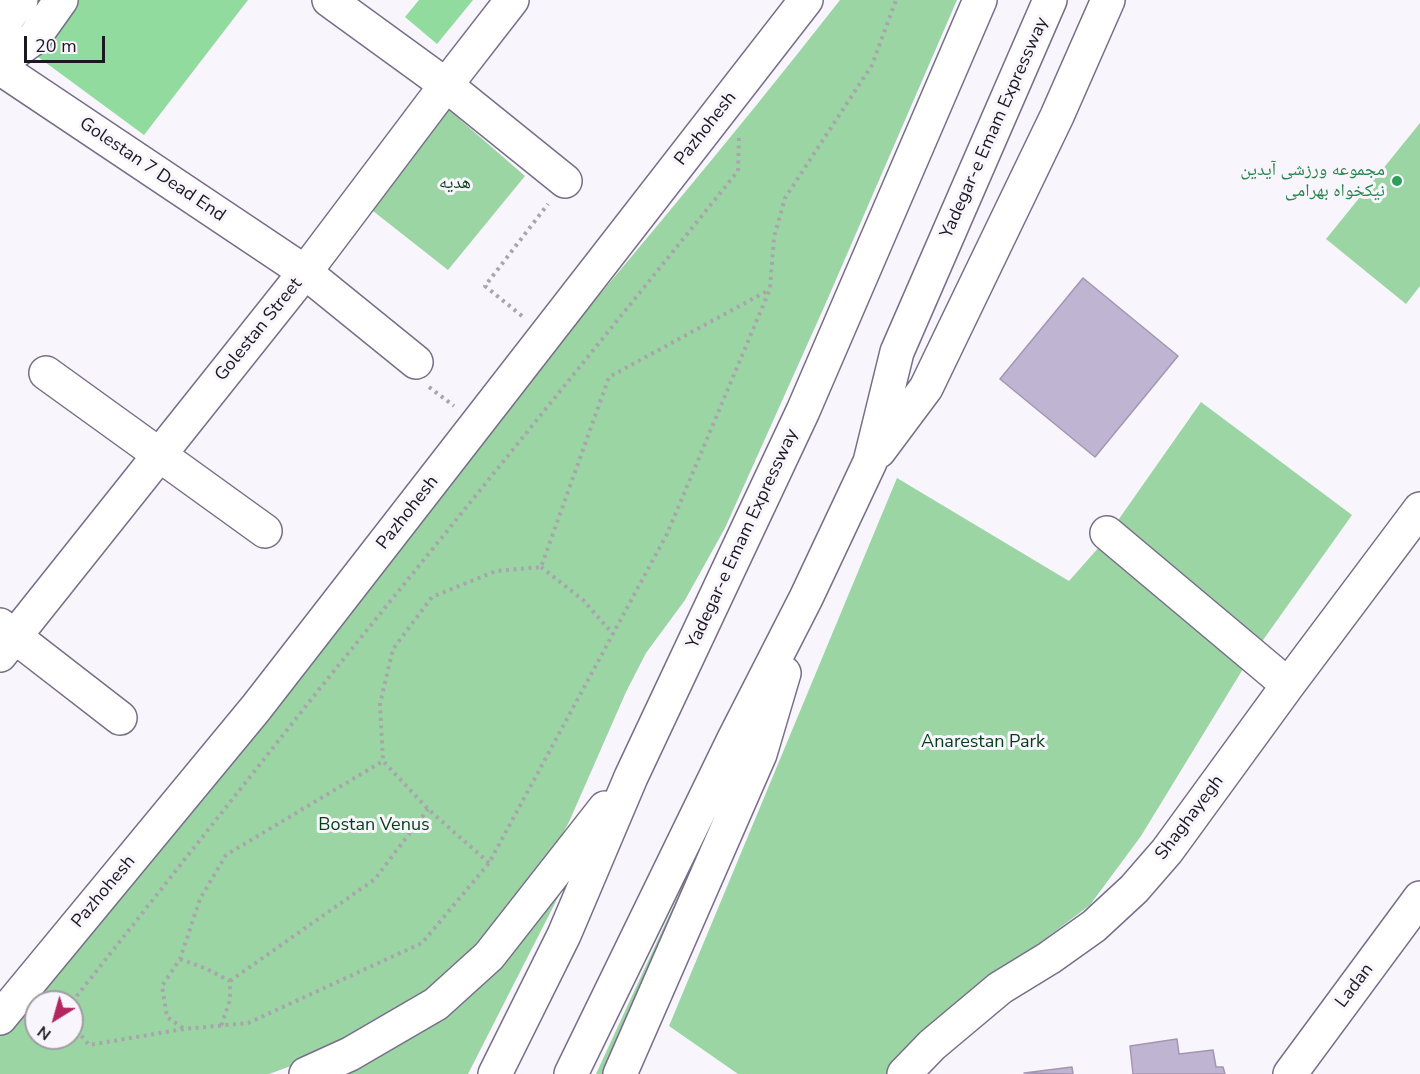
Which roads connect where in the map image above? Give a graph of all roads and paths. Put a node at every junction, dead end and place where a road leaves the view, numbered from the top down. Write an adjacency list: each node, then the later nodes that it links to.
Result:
1 (21, 0): 10 (main road)
2 (61, 0): 11 (main road)
3 (329, 0): 13 (main road)
4 (513, 0): 13 (main road, Golestan Street)
5 (806, 0): 14 (main road, Pazhohesh)
6 (896, 0): 17 (path)
7 (980, 0): 34 (main road, Yadegar-e Emam Expressway)
8 (1050, 0): 23 (main road, Yadegar-e Emam Expressway)
9 (1108, 0): 23 (main road)
10 (0, 47)
11 (0, 63)
12 (0, 68): 16 (main road, Golestan 7 Dead End)
13 (446, 85): 15 (main road); 16 (main road, Golestan Street)
14 (739, 86): 18 (main road, Pazhohesh); 40 (path)
15 (565, 181): 18 (path)
16 (305, 272): 19 (main road, Golestan 7 Dead End); 22 (main road, Golestan Street)
17 (770, 289): 27 (path); 29 (path)
18 (546, 335): 21 (main road, Pazhohesh)
19 (416, 362): 21 (path)
20 (46, 373): 22 (main road)
21 (477, 424): 41 (main road, Pazhohesh)
22 (159, 455): 25 (main road); 30 (main road, Golestan Street)
23 (870, 462): 28 (main road, Yadegar-e Emam Expressway)
24 (1420, 509): 31 (main road, Shaghayegh)
25 (265, 531)
26 (1107, 533): 31 (main road)
27 (541, 567): 29 (path); 33 (path)
28 (806, 598): 47 (main road, Yadegar-e Emam Expressway); 48 (main road)
29 (613, 634): 36 (path)
30 (5, 639): 32 (main road)
31 (1288, 684): 49 (main road, Shaghayegh)
32 (120, 718)
33 (383, 761): 35 (path); 38 (path)
34 (631, 777): 45 (main road); 46 (main road, Yadegar-e Emam Expressway)
35 (429, 809): 36 (path); 39 (path)
36 (489, 862): 42 (path)
37 (1420, 898): 50 (main road, Ladan)
38 (180, 959): 39 (path); 43 (path)
39 (230, 981): 42 (path)
40 (81, 990)
41 (0, 1018)
42 (221, 1026): 43 (path)
43 (184, 1029): 44 (path)
44 (84, 1040)
45 (306, 1074)
46 (495, 1074)
47 (571, 1074)
48 (620, 1074)
49 (904, 1074)
50 (1290, 1074)

